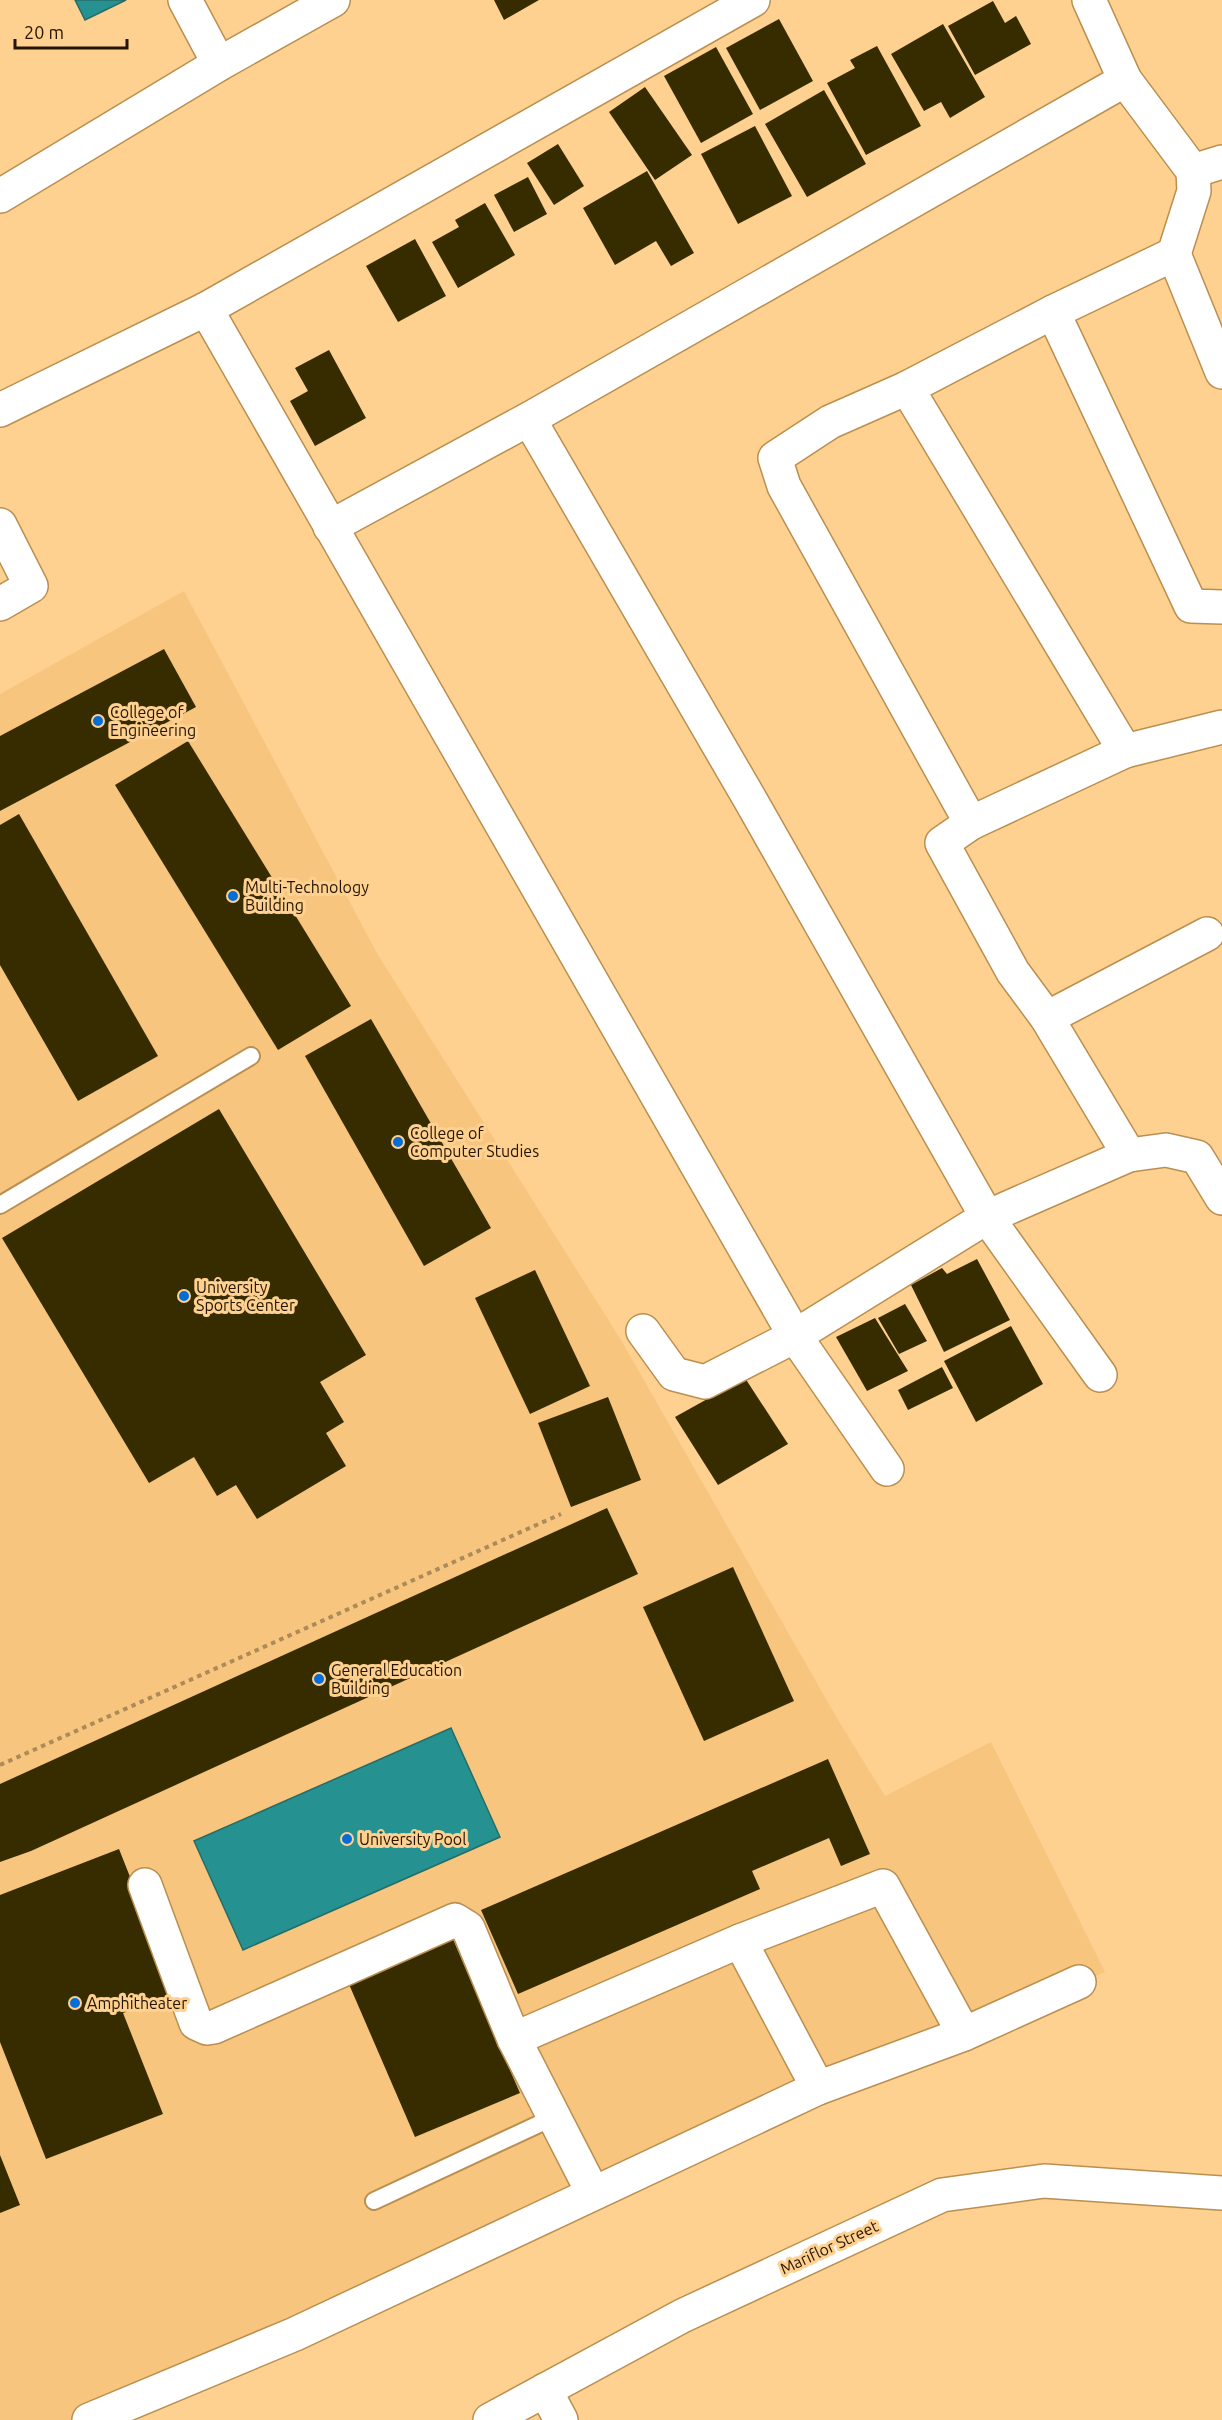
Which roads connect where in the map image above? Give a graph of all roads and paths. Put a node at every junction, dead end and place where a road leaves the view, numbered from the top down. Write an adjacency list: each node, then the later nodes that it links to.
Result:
1 (185, 0): 5 (street)
2 (333, 0): 5 (street)
3 (753, 0): 10 (street)
4 (1089, 0): 6 (street)
5 (219, 64): 8 (street)
6 (1125, 80): 7 (street); 15 (street)
7 (1207, 166): 9 (street)
8 (0, 196)
9 (1174, 254): 11 (street); 12 (street)
10 (206, 309): 14 (street); 17 (street)
11 (1053, 312): 13 (street); 19 (street)
12 (1222, 372)
13 (907, 388): 21 (street); 22 (street)
14 (0, 410)
15 (529, 418): 17 (street); 29 (street)
16 (0, 525): 18 (street)
17 (330, 526): 31 (street)
18 (0, 604)
19 (1222, 607)
20 (1222, 727): 21 (street)
21 (1125, 751): 22 (street)
22 (971, 823): 24 (street)
23 (1217, 939): 24 (street)
24 (1047, 1018): 26 (street)
25 (251, 1056): 28 (lane)
26 (1129, 1155): 27 (street); 29 (street)
27 (1222, 1198)
28 (0, 1204)
29 (987, 1217): 31 (street); 32 (street)
30 (643, 1331): 31 (street)
31 (795, 1336): 33 (street)
32 (1100, 1376)
33 (887, 1468)
34 (561, 1514): 35 (path)
35 (0, 1765)
36 (145, 1885): 40 (street)
37 (740, 1941): 39 (street); 40 (street); 41 (street)
38 (1079, 1982): 39 (street)
39 (964, 2034): 41 (street)
40 (514, 2039): 42 (street)
41 (818, 2088): 44 (street)
42 (554, 2117): 44 (street); 45 (lane)
43 (1209, 2192): 46 (street, Mariflor Street)
44 (593, 2193): 47 (street)
45 (374, 2201)
46 (545, 2390): 48 (street, Mariflor Street); 49 (street)
47 (89, 2420)
48 (490, 2420)
49 (561, 2420)

